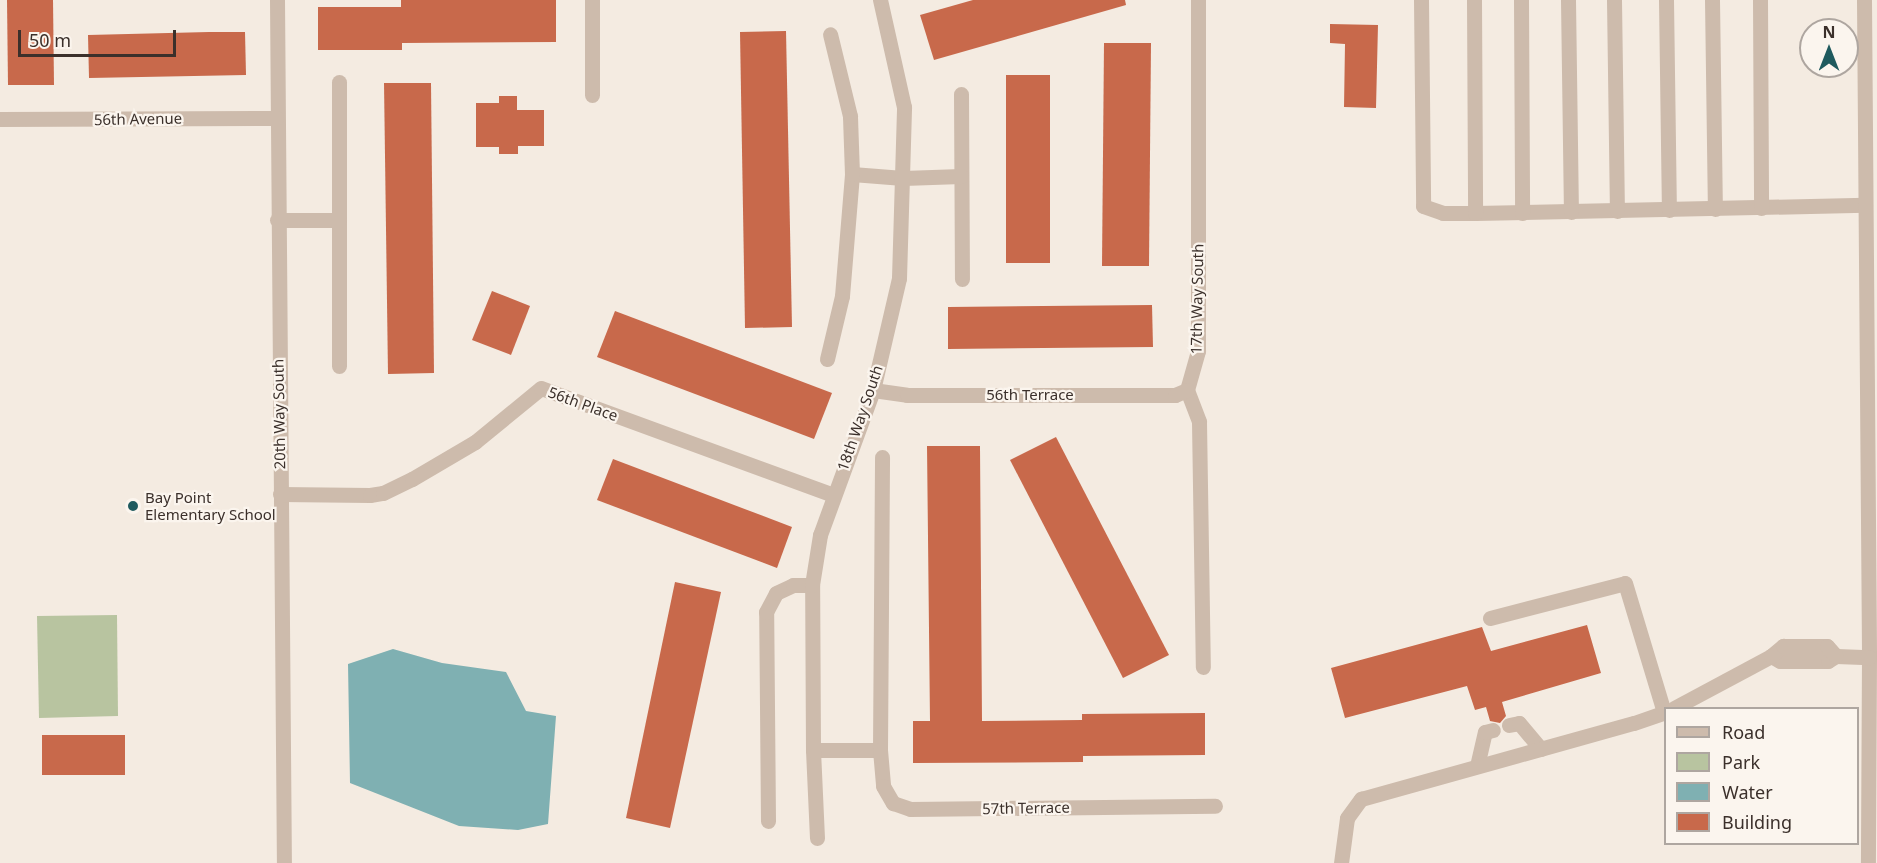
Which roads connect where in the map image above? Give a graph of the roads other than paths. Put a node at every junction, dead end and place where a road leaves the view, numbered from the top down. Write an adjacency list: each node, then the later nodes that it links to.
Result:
1 (277, 0): 19 (street, 20th Way South)
2 (592, 0): 18 (street)
3 (880, 0): 24 (street, 18th Way South)
4 (1198, 0): 39 (street, 17th Way South)
5 (1421, 0): 31 (street)
6 (1474, 0): 31 (street)
7 (1521, 0): 32 (street)
8 (1568, 0): 30 (street)
9 (1614, 0): 29 (street)
10 (1666, 0): 28 (street)
11 (1712, 0): 27 (street)
12 (1760, 0): 26 (street)
13 (1864, 0): 16 (street)
14 (830, 34): 22 (street)
15 (339, 82): 34 (street)
16 (1871, 90): 21 (street)
17 (961, 93): 23 (street)
18 (591, 94)
19 (276, 118): 20 (street, 56th Avenue); 33 (street, 20th Way South)
20 (0, 119)
21 (1871, 148): 25 (street)
22 (852, 174): 24 (street); 36 (street)
23 (961, 176): 24 (street); 35 (street)
24 (903, 178): 38 (street, 18th Way South)
25 (1865, 205): 26 (street); 45 (street)
26 (1761, 208): 27 (street)
27 (1715, 209): 28 (street)
28 (1669, 210): 29 (street)
29 (1617, 211): 30 (street)
30 (1571, 212): 32 (street)
31 (1475, 213): 32 (street)
32 (1522, 213)
33 (277, 220): 34 (street); 41 (street, 20th Way South)
34 (339, 220): 37 (street)
35 (962, 279)
36 (827, 359)
37 (339, 366)
38 (873, 390): 39 (street, 56th Terrace); 42 (street, 18th Way South)
39 (1187, 390): 46 (street)
40 (882, 457): 54 (street, 57th Terrace)
41 (280, 494): 42 (street, 56th Place); 59 (street, 20th Way South)
42 (833, 495): 43 (street, 18th Way South)
43 (812, 585): 53 (street, 18th Way South); 57 (street)
44 (1490, 618): 47 (street)
45 (1869, 657): 48 (street); 62 (street)
46 (1203, 667)
47 (1667, 707)
48 (1675, 707)
49 (1664, 712): 52 (street)
50 (1509, 725): 52 (street)
51 (1493, 730): 55 (street)
52 (1541, 749): 55 (street)
53 (813, 750): 54 (street); 58 (street, 18th Way South)
54 (880, 750): 56 (street, 57th Terrace)
55 (1477, 766): 60 (street)
56 (1215, 806)
57 (768, 821)
58 (817, 838)
59 (284, 863)
60 (1341, 863)
61 (1855, 863): 62 (street)
62 (1868, 863)

